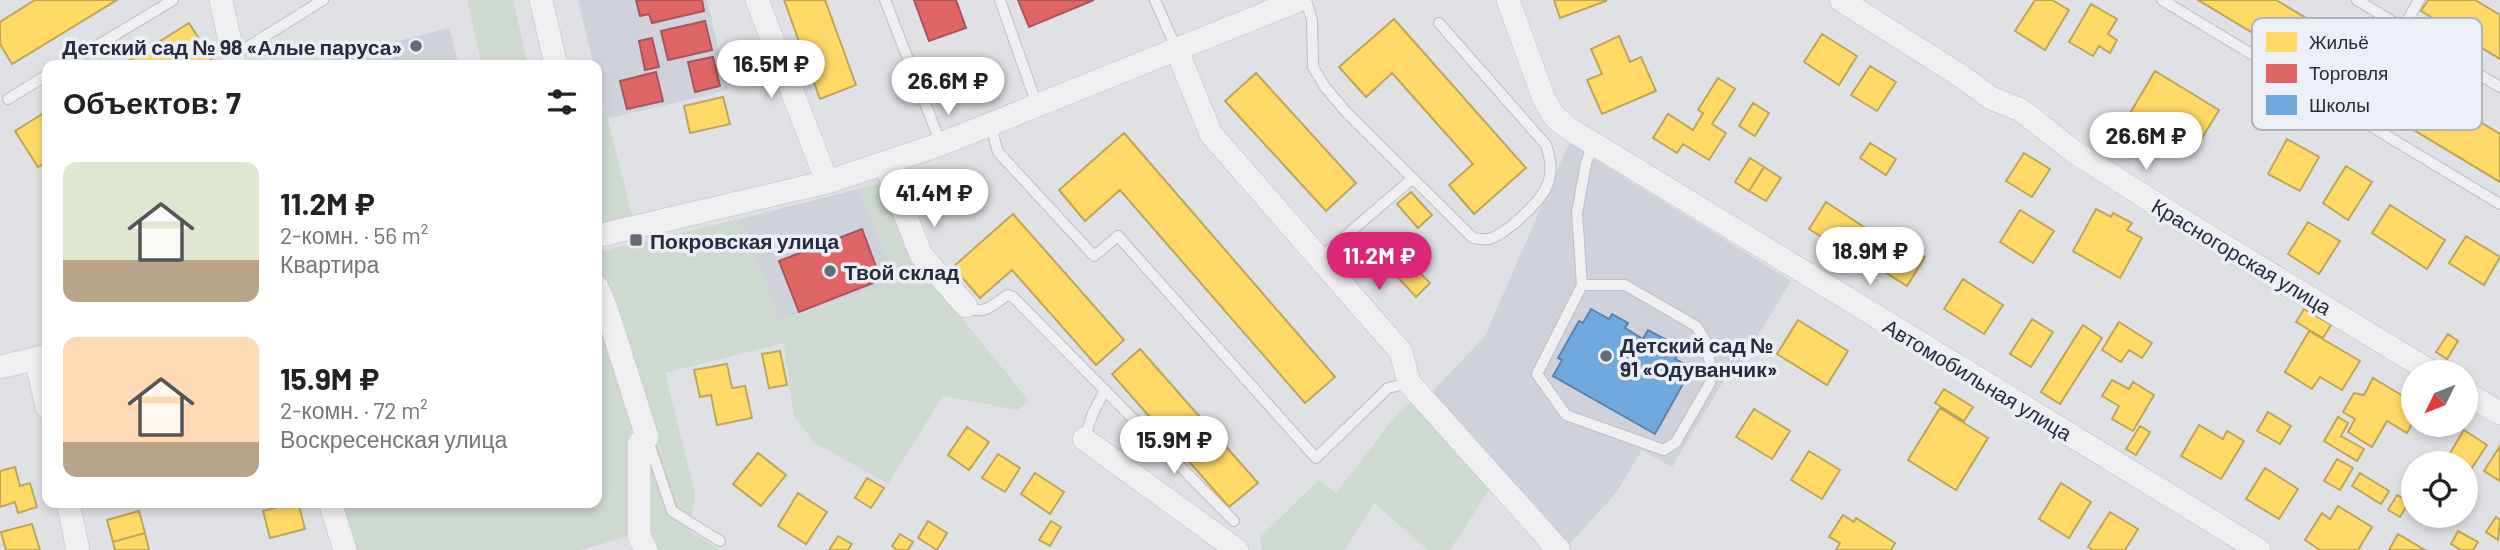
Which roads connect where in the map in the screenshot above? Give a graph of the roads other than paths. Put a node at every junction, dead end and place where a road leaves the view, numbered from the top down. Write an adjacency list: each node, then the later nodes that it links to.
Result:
1 (173, 0): 22 (lane)
2 (221, 0): 21 (street)
3 (323, 0): 21 (lane)
4 (541, 0): 23 (street)
5 (757, 0): 35 (street)
6 (885, 0): 31 (lane)
7 (1000, 0): 28 (lane)
8 (1155, 0): 19 (lane)
9 (1299, 0): 19 (street)
10 (1306, 0): 34 (lane)
11 (1508, 0): 32 (street, Автомобильная улица)
12 (1841, 0): 43 (street, Красногорская улица)
13 (2163, 0): 20 (lane)
14 (2357, 0): 16 (lane)
15 (2419, 0): 17 (lane)
16 (2387, 18)
17 (2409, 18)
18 (1439, 23): 34 (lane)
19 (1176, 48): 28 (street); 38 (street)
20 (2252, 54)
21 (233, 58)
22 (73, 60)
23 (555, 60)
24 (2482, 76): 26 (lane)
25 (42, 78): 27 (lane)
26 (2500, 87)
27 (8, 99)
28 (1037, 105): 29 (street)
29 (990, 124): 31 (street); 45 (lane)
30 (2378, 130): 36 (lane)
31 (941, 144): 33 (street)
32 (1593, 144): 39 (lane); 60 (street, Автомобильная улица)
33 (885, 163): 35 (street); 41 (street)
34 (1413, 178): 38 (lane)
35 (827, 182): 37 (street)
36 (2500, 204)
37 (602, 231)
38 (1321, 257): 45 (street)
39 (1582, 285): 39 (lane)
40 (602, 298): 49 (street)
41 (966, 306): 46 (lane)
42 (42, 358): 44 (street)
43 (2412, 360)
44 (0, 367)
45 (1409, 383): 59 (street)
46 (1105, 390): 50 (lane); 53 (lane)
47 (2478, 400): 48 (street)
48 (2500, 414)
49 (647, 437): 54 (lane); 57 (street)
50 (1084, 439): 58 (street)
51 (69, 508): 55 (street)
52 (332, 508): 56 (street)
53 (1234, 521)
54 (720, 541)
55 (78, 550)
56 (345, 550)
57 (646, 550)
58 (1237, 550)
59 (1559, 550)
60 (2259, 550)

